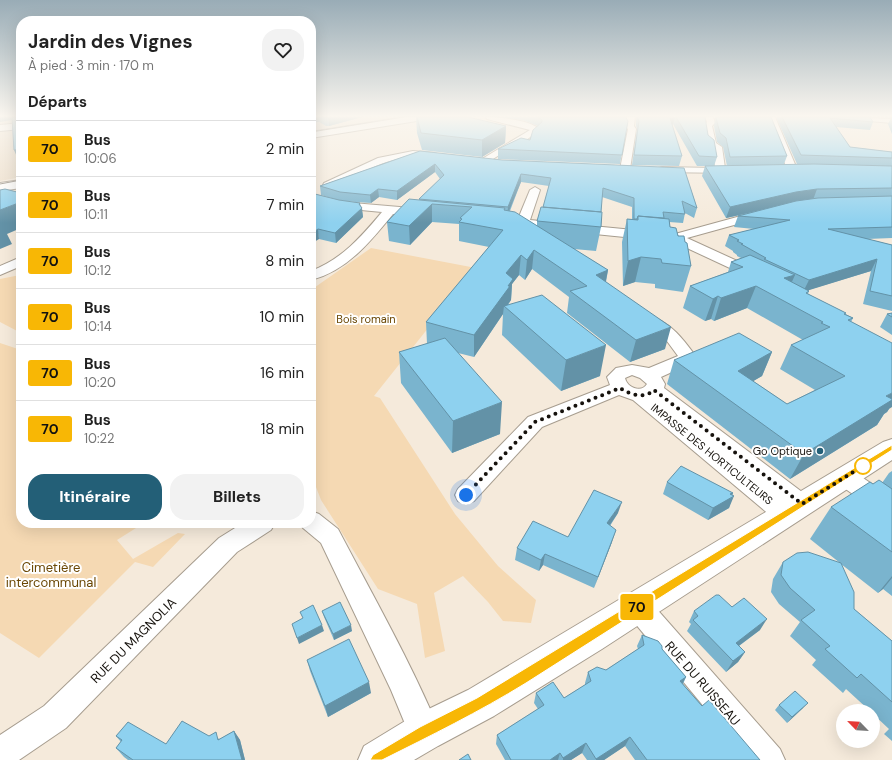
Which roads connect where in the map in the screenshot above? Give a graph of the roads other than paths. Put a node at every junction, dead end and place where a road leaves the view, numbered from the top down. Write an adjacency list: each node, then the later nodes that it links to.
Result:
1 (497, 152): 6 (street)
2 (628, 152): 7 (street)
3 (718, 152): 12 (street)
4 (785, 152): 9 (street)
5 (448, 157): 16 (street)
6 (497, 163)
7 (625, 169)
8 (778, 169): 9 (street)
9 (792, 169): 10 (street)
10 (804, 169)
11 (655, 170): 12 (street)
12 (721, 171): 13 (street)
13 (736, 171)
14 (16, 185): 15 (main road)
15 (0, 187)
16 (316, 190)
17 (535, 190): 23 (street)
18 (316, 198): 19 (street)
19 (390, 210): 21 (street); 25 (street)
20 (769, 213): 24 (street)
21 (433, 214)
22 (501, 221): 23 (street)
23 (523, 223): 24 (street)
24 (677, 238): 30 (street)
25 (351, 252): 26 (street); 29 (street)
26 (316, 262)
27 (16, 263): 28 (street)
28 (0, 271)
29 (316, 274)
30 (765, 280)
31 (639, 315): 32 (street)
32 (641, 387): 35 (street); 36 (street, IMPASSE DES HORTICULTEURS)
33 (892, 448): 34 (main road)
34 (845, 477): 36 (main road); 37 (street)
35 (466, 495)
36 (794, 509): 40 (main road)
37 (892, 510)
38 (316, 525): 41 (street)
39 (254, 528): 42 (street, RUE DU MAGNOLIA)
40 (638, 607): 41 (main road); 44 (street, RUE DU RUISSEAU)
41 (424, 732): 43 (main road)
42 (0, 754)
43 (378, 760)
44 (769, 760)

